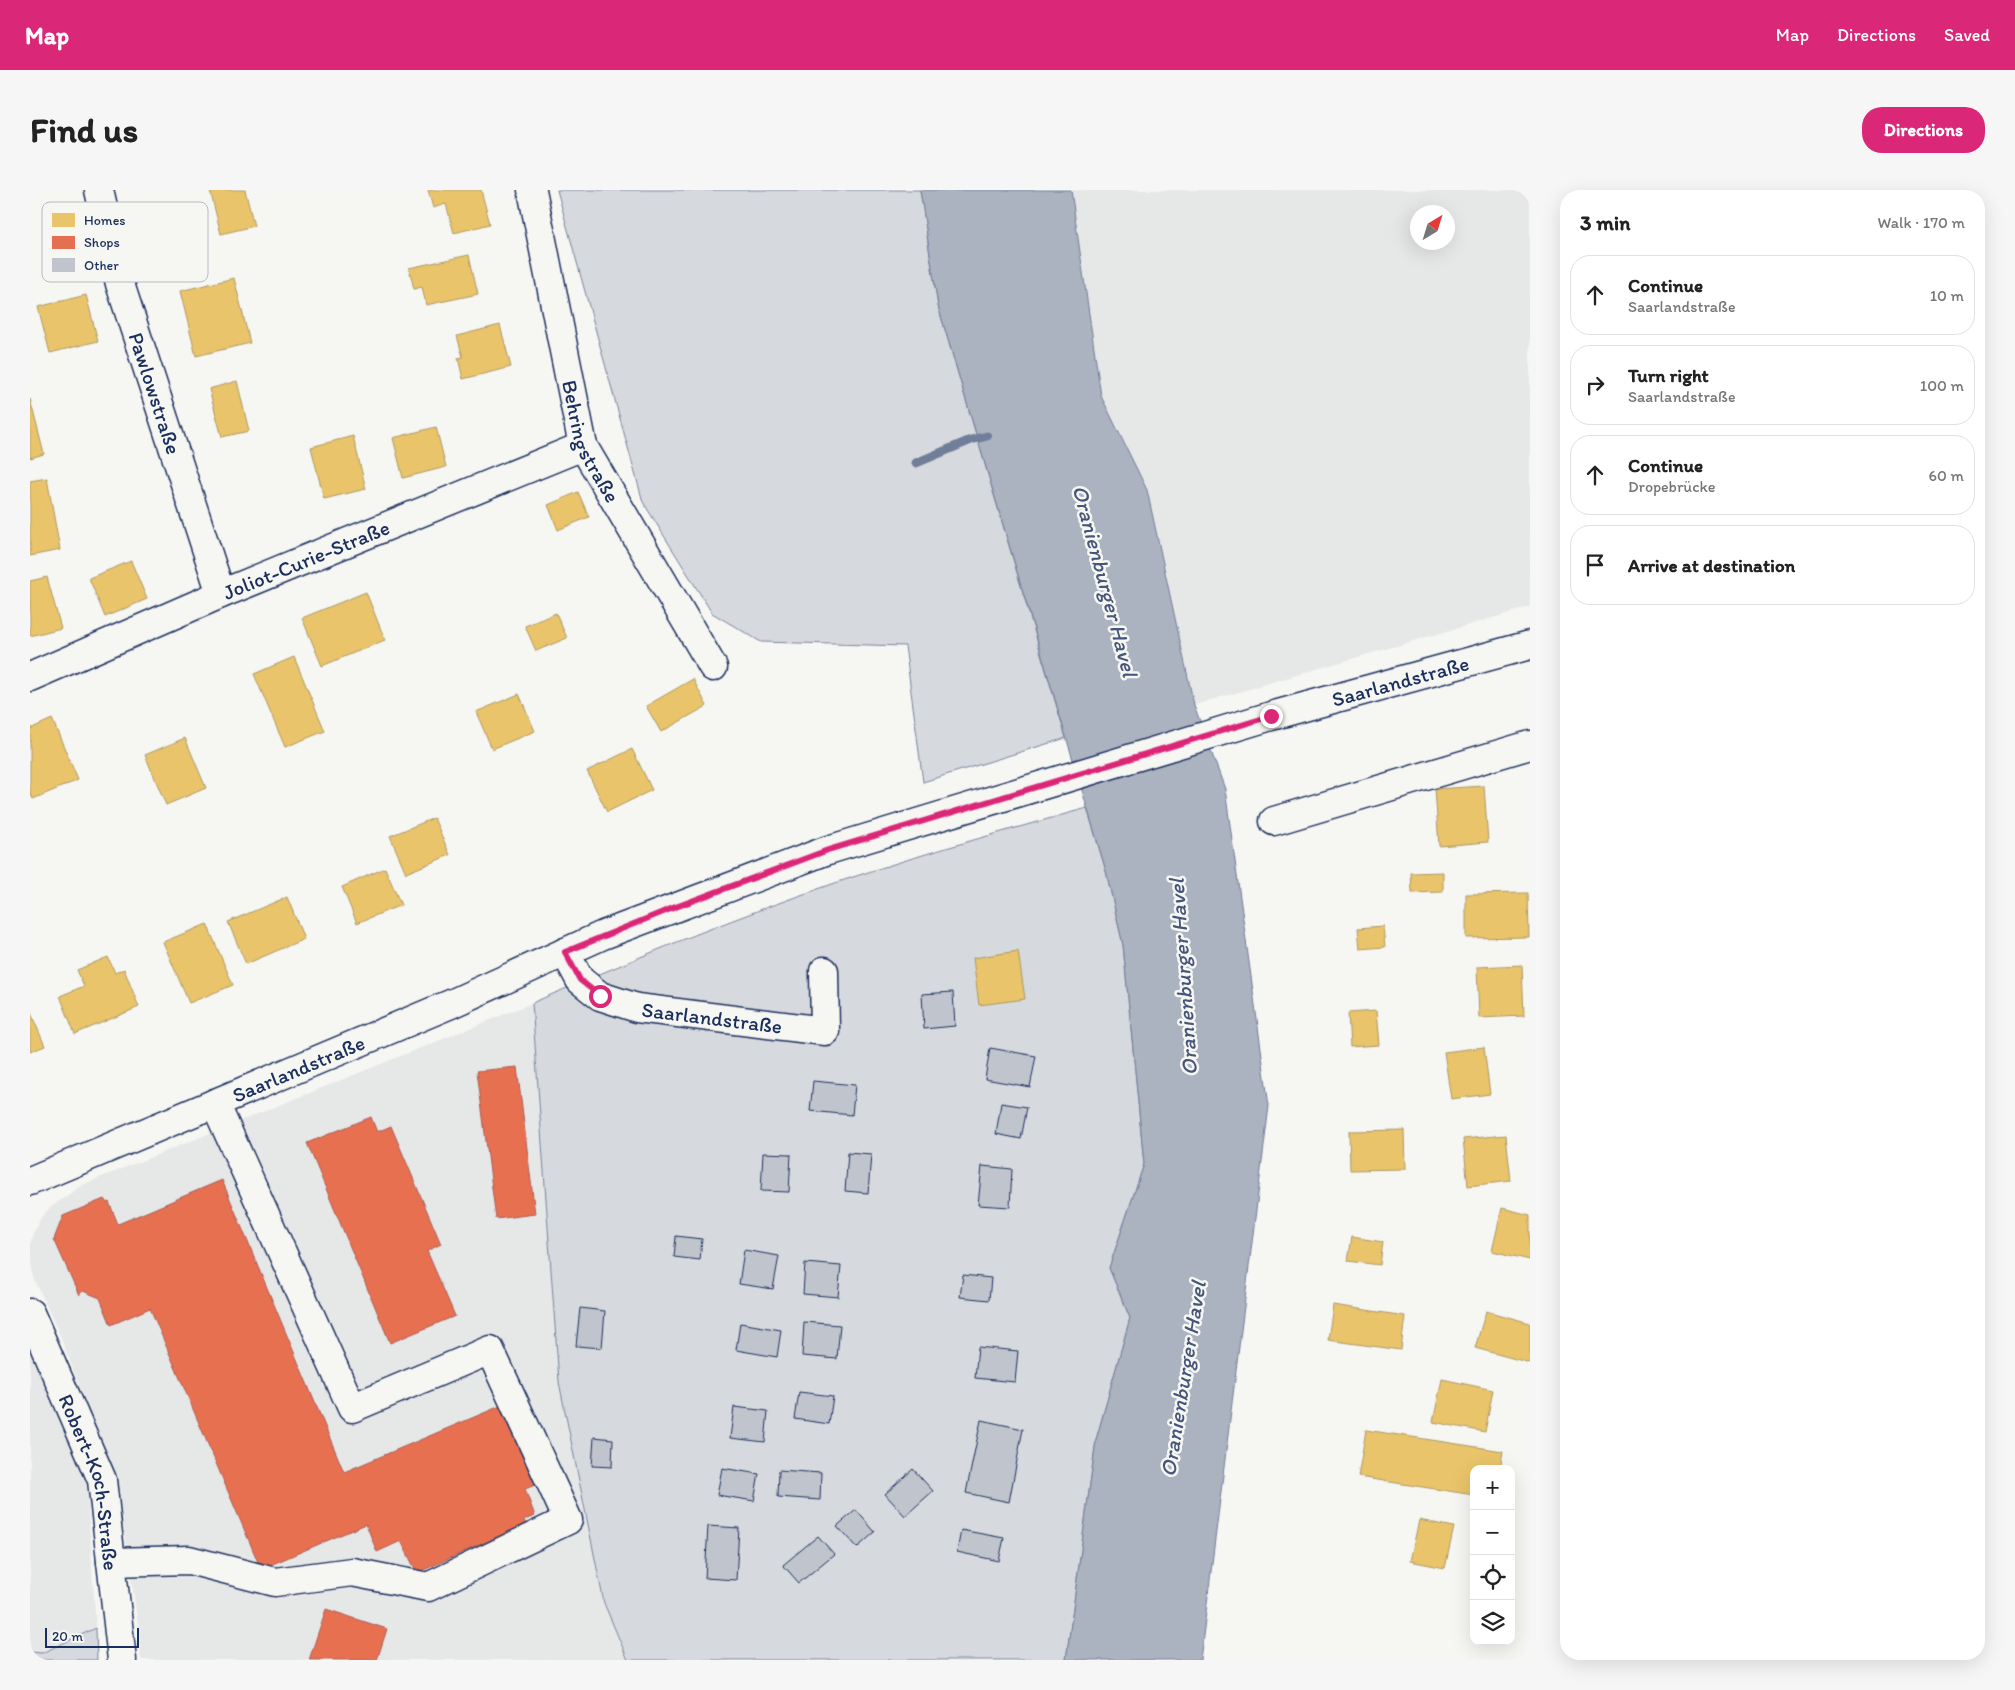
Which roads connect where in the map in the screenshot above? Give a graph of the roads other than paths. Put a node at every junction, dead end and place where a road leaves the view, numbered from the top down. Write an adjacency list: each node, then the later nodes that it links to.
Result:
1 (532, 190): 3 (street, Behringstraße)
2 (120, 282): 4 (street, Pawlowstraße)
3 (584, 446): 4 (street, Joliot-Curie-Straße); 6 (street, Behringstraße)
4 (221, 594): 7 (street, Joliot-Curie-Straße)
5 (1530, 645): 10 (street, Saarlandstraße)
6 (714, 667)
7 (30, 677)
8 (1530, 745): 9 (street)
9 (1274, 821)
10 (565, 952): 11 (street, Saarlandstraße); 12 (street, Saarlandstraße)
11 (824, 971)
12 (216, 1103): 13 (street, Saarlandstraße); 15 (street)
13 (30, 1181)
14 (30, 1313): 15 (street, Robert-Koch-Straße)
15 (111, 1562): 16 (street, Robert-Koch-Straße)
16 (122, 1660)

